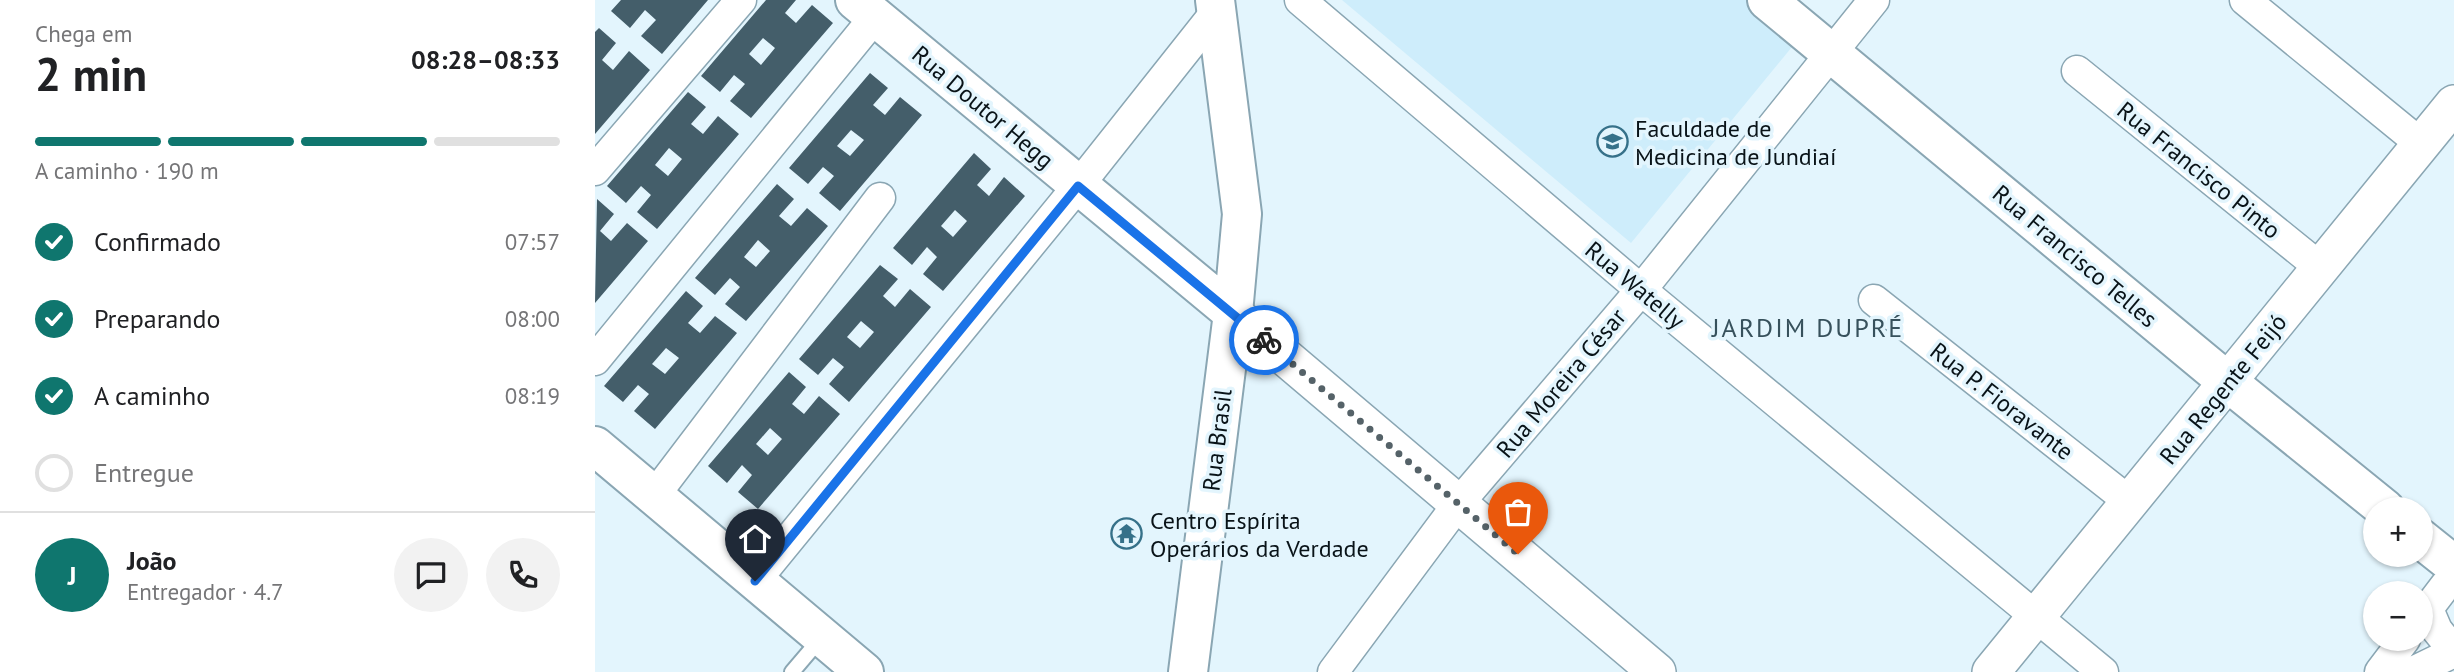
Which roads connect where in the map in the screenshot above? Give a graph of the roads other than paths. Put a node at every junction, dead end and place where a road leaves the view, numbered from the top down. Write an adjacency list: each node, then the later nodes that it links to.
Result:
1 (741, 0): 12 (street)
2 (1300, 0): 16 (street, Rua Watelly)
3 (1767, 0): 8 (main road, Rua Francisco Telles)
4 (1874, 0): 8 (street, Rua Moreira César)
5 (2245, 0): 11 (street)
6 (1215, 6): 13 (street); 18 (main road, Rua Brasil)
7 (865, 8): 13 (main road, Rua Doutor Hegg); 19 (street)
8 (1831, 52): 16 (street, Rua Moreira César); 20 (main road, Rua Francisco Telles)
9 (2077, 71): 15 (street, Rua Francisco Pinto)
10 (2454, 104): 11 (street, Rua Regente Feijó)
11 (2421, 144): 15 (street, Rua Regente Feijó)
12 (595, 170)
13 (1078, 186): 18 (main road, Rua Doutor Hegg); 29 (street)
14 (880, 198): 22 (street)
15 (2322, 269): 20 (street, Rua Regente Feijó)
16 (1641, 290): 25 (street, Rua Moreira César); 31 (street, Rua Watelly)
17 (1874, 300): 24 (street, Rua P. Fioravante)
18 (1233, 313): 25 (street, Rua Doutor Hegg); 38 (main road, Rua Brasil)
19 (595, 360)
20 (2229, 383): 23 (main road, Rua Francisco Telles); 24 (street, Rua Regente Feijó)
21 (595, 446): 22 (main road)
22 (654, 496): 29 (main road)
23 (2370, 497)
24 (2130, 502): 31 (street, Rua Regente Feijó)
25 (1458, 504): 39 (street, Rua Moreira César); 40 (street, Rua Doutor Hegg)
26 (2433, 548): 27 (main road)
27 (2454, 565)
28 (2454, 580): 30 (street)
29 (755, 581): 33 (main road)
30 (2433, 604)
31 (2037, 617): 41 (street, Rua Regente Feijó); 42 (street, Rua Watelly)
32 (2433, 626): 35 (street)
33 (822, 637): 36 (lane); 37 (main road)
34 (2396, 651): 43 (street)
35 (2454, 651): 44 (street)
36 (792, 672)
37 (864, 672)
38 (1188, 672)
39 (1333, 672)
40 (1657, 672)
41 (1991, 672)
42 (2103, 672)
43 (2380, 672)
44 (2413, 672)

